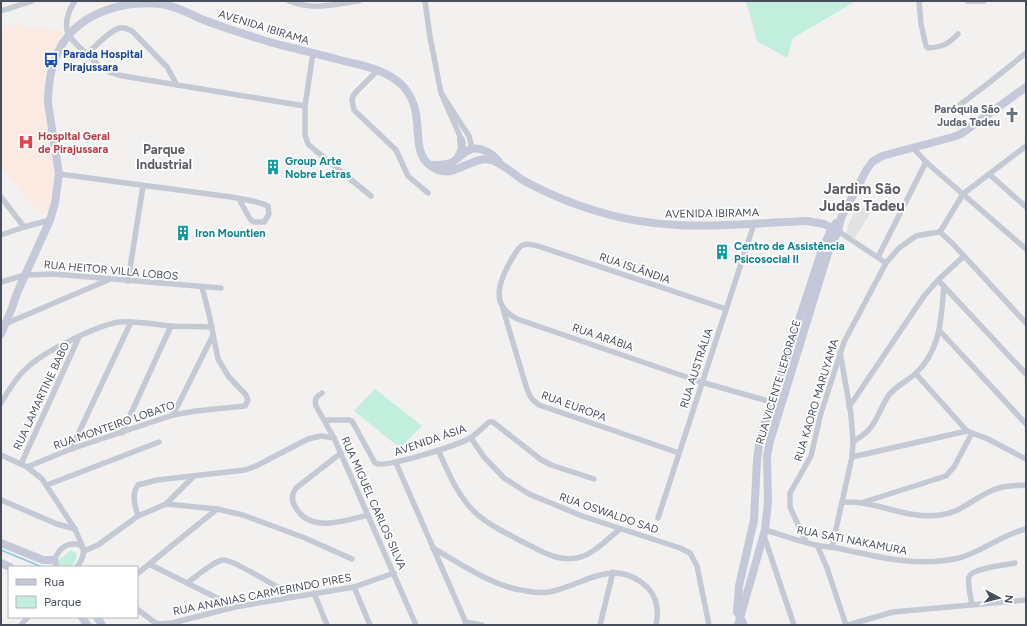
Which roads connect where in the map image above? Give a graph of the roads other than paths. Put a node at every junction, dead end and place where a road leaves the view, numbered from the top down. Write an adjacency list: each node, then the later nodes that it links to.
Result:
1 (32, 1): 10 (street)
2 (75, 1): 12 (street)
3 (289, 1): 4 (street)
4 (359, 1)
5 (425, 1): 19 (street)
6 (919, 1): 11 (street)
7 (967, 1): 8 (street)
8 (984, 1)
9 (161, 2): 12 (main road, AVENIDA IBIRAMA); 13 (main road, AVENIDA IBIRAMA)
10 (1, 11)
11 (958, 34)
12 (69, 35): 15 (street); 32 (main road, AVENIDA IBIRAMA)
13 (313, 53): 16 (main road, AVENIDA IBIRAMA); 20 (street)
14 (1026, 53): 21 (street)
15 (87, 54): 17 (street); 17 (street)
16 (378, 70): 30 (main road, AVENIDA IBIRAMA); 35 (street)
17 (177, 85): 20 (street)
18 (1026, 87): 24 (main road, RUA VICENTE LEPORACE)
19 (441, 93): 22 (street); 25 (street)
20 (305, 106): 37 (street)
21 (957, 107)
22 (461, 140): 25 (street); 26 (main road)
23 (1026, 146): 33 (street)
24 (913, 148): 28 (street); 44 (main road, RUA VICENTE LEPORACE)
25 (470, 150): 26 (main road); 27 (main road, AVENIDA IBIRAMA); 29 (main road, AVENIDA IBIRAMA); 31 (main road)
26 (458, 157): 30 (main road)
27 (486, 159): 29 (main road, AVENIDA IBIRAMA); 31 (main road)
28 (926, 162): 36 (street); 49 (street)
29 (501, 164): 42 (main road, AVENIDA IBIRAMA)
30 (431, 165): 31 (main road)
31 (466, 165)
32 (59, 174): 34 (street); 41 (main road, AVENIDA IBIRAMA)
33 (989, 174): 36 (street); 40 (street)
34 (143, 186): 39 (street); 54 (street)
35 (428, 193)
36 (963, 194): 45 (street); 47 (street)
37 (370, 196)
38 (1, 197): 43 (street)
39 (239, 199): 39 (street)
40 (1026, 207)
41 (50, 220): 43 (street); 51 (main road, AVENIDA IBIRAMA)
42 (754, 224): 44 (main road, AVENIDA IBIRAMA); 60 (street, RUA AUSTRÁLIA)
43 (24, 227): 46 (street)
44 (835, 229): 49 (street); 76 (main road); 77 (main road, RUA VICENTE LEPORACE)
45 (940, 232): 48 (street); 50 (street, RUA KAORO MARUYAMA)
46 (1, 235)
47 (1026, 249)
48 (964, 256): 53 (street); 63 (street)
49 (878, 257): 50 (street)
50 (886, 263): 70 (street, RUA KAORO MARUYAMA)
51 (25, 275): 52 (street, RUA HEITOR VILLA LOBOS); 55 (street, RUA HEITOR VILLA LOBOS); 61 (main road, AVENIDA IBIRAMA)
52 (109, 280): 54 (street, RUA HEITOR VILLA LOBOS); 61 (street)
53 (938, 280): 56 (street); 78 (street)
54 (128, 281): 57 (street, RUA HEITOR VILLA LOBOS)
55 (1, 282)
56 (944, 286): 66 (street); 72 (street)
57 (202, 287): 58 (street, RUA HEITOR VILLA LOBOS); 65 (street, RUA MONTEIRO LOBATO)
58 (221, 288)
59 (502, 307): 60 (street, RUA ISLÂNDIA); 73 (street, RUA ARÁBIA); 91 (street, RUA EUROPA)
60 (726, 309): 73 (street, RUA AUSTRÁLIA)
61 (3, 322): 67 (main road, AVENIDA IBIRAMA)
62 (131, 322): 64 (street); 69 (street); 88 (street)
63 (1026, 323)
64 (171, 326): 65 (street); 83 (street)
65 (212, 327): 68 (street, RUA MONTEIRO LOBATO)
66 (940, 330): 71 (street); 81 (street)
67 (1, 334)
68 (213, 335): 79 (street); 79 (street, RUA MONTEIRO LOBATO)
69 (79, 337): 75 (street); 96 (street, RUA LAMARTINE BABO)
70 (840, 350): 78 (street); 117 (street, RUA KAORO MARUYAMA)
71 (916, 374): 82 (street); 87 (street)
72 (1026, 374)
73 (701, 382): 76 (street, RUA ARÁBIA); 91 (street, RUA AUSTRÁLIA)
74 (322, 393): 80 (street, RUA MIGUEL CARLOS SILVA)
75 (1, 402)
76 (771, 402): 77 (street, RUA ARÁBIA); 133 (main road)
77 (781, 405): 115 (main road, RUA VICENTE LEPORACE)
78 (849, 407): 87 (street)
79 (173, 415): 83 (street, RUA MONTEIRO LOBATO)
80 (325, 420): 84 (street, RUA MIGUEL CARLOS SILVA); 95 (street, AVENIDA ÁSIA)
81 (1026, 424)
82 (970, 432): 93 (street); 94 (street); 102 (street)
83 (122, 433): 88 (street, RUA MONTEIRO LOBATO)
84 (334, 438): 90 (street, RUA MIGUEL CARLOS SILVA); 98 (street)
85 (471, 438): 89 (street, AVENIDA ÁSIA); 99 (street, AVENIDA ÁSIA); 113 (street, RUA OSWALDO SAD)
86 (159, 442): 101 (street)
87 (853, 442): 93 (street)
88 (72, 449): 97 (street, RUA MONTEIRO LOBATO)
89 (438, 450): 95 (street, AVENIDA ÁSIA); 113 (street)
90 (341, 453): 109 (street, RUA MIGUEL CARLOS SILVA); 109 (street)
91 (679, 453): 111 (street, RUA AUSTRÁLIA)
92 (1, 455): 96 (street)
93 (852, 457): 104 (street)
94 (1026, 459)
95 (396, 463): 122 (street)
96 (21, 464): 97 (street)
97 (28, 467): 101 (street)
98 (194, 476): 106 (street); 110 (street)
99 (594, 479)
100 (1026, 485): 107 (street)
101 (48, 486): 112 (street)
102 (878, 498): 105 (street); 107 (street)
103 (1, 500): 112 (street)
104 (843, 502): 105 (street); 121 (street)
105 (861, 503): 107 (street)
106 (166, 504): 108 (street); 110 (street)
107 (880, 507)
108 (217, 509): 124 (street); 127 (street)
109 (368, 515): 131 (street, RUA MIGUEL CARLOS SILVA)
110 (138, 516): 123 (street)
111 (658, 518)
112 (75, 529): 116 (street)
113 (620, 529): 150 (street, RUA OSWALDO SAD)
114 (1026, 529): 121 (street, RUA SATI NAKAMURA)
115 (765, 533): 117 (street, RUA SATI NAKAMURA); 135 (main road, RUA VICENTE LEPORACE); 153 (street)
116 (78, 536): 119 (street); 123 (street)
117 (806, 542): 120 (street, RUA SATI NAKAMURA)
118 (1, 543): 126 (main road)
119 (72, 544): 123 (street); 126 (street)
120 (817, 545): 121 (street, RUA SATI NAKAMURA); 154 (street)
121 (832, 547)
122 (433, 548): 129 (street); 143 (street)
123 (84, 550): 128 (street)
124 (352, 559)
125 (1016, 563): 139 (street)
126 (56, 564)
127 (148, 564): 130 (street); 132 (street)
128 (78, 565)
129 (613, 572): 148 (street); 149 (street)
130 (138, 573)
131 (394, 573): 134 (street, RUA ANANIAS CARMERINDO PIRES); 146 (street, RUA MIGUEL CARLOS SILVA)
132 (187, 583): 137 (street); 140 (street)
133 (739, 586): 135 (main road); 142 (main road)
134 (354, 587): 136 (street, RUA ANANIAS CARMERINDO PIRES); 145 (street)
135 (748, 589): 142 (main road, RUA VICENTE LEPORACE)
136 (314, 593): 137 (street, RUA ANANIAS CARMERINDO PIRES); 144 (street)
137 (294, 597): 140 (street, RUA ANANIAS CARMERINDO PIRES)
138 (1026, 600): 139 (street)
139 (972, 605): 154 (street)
140 (235, 608): 141 (street, RUA ANANIAS CARMERINDO PIRES)
141 (138, 610)
142 (738, 619): 151 (main road); 152 (street)
143 (466, 623): 147 (street)
144 (327, 625)
145 (370, 625)
146 (416, 625)
147 (482, 625)
148 (600, 625)
149 (656, 625)
150 (709, 625)
151 (733, 625)
152 (745, 625)
153 (794, 625)
154 (847, 625)

